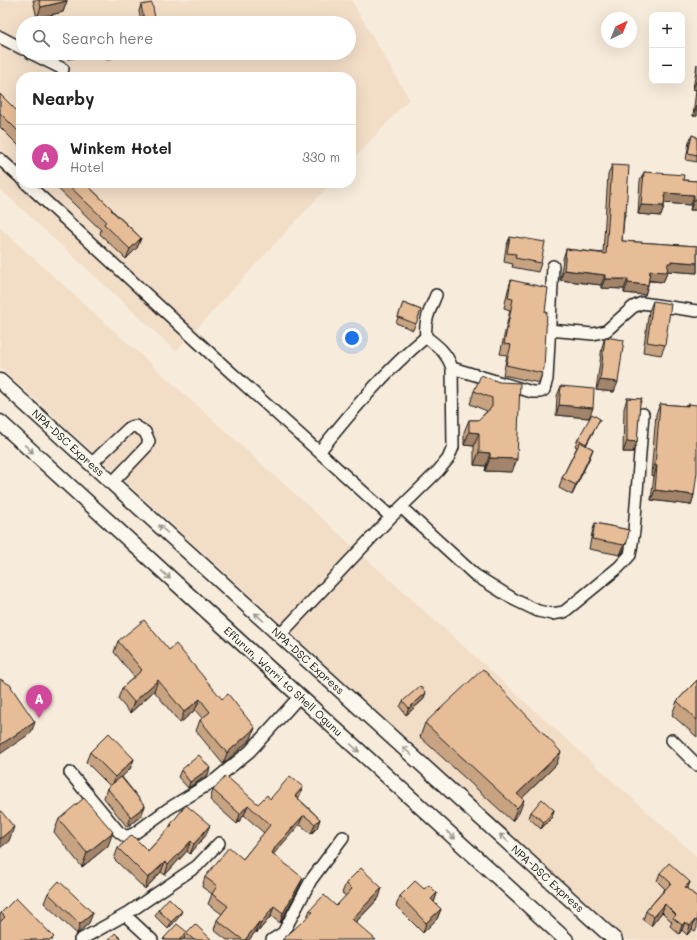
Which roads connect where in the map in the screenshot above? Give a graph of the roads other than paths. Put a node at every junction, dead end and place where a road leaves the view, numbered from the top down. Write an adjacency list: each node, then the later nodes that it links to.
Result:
1 (0, 37): 2 (street)
2 (16, 45)
3 (45, 60): 4 (street)
4 (63, 69)
5 (0, 159): 6 (street)
6 (16, 173)
7 (31, 188): 17 (street)
8 (553, 266): 11 (street)
9 (436, 295): 12 (street)
10 (697, 311): 11 (street)
11 (549, 330): 13 (street)
12 (426, 337): 13 (street); 17 (street)
13 (452, 368): 20 (street)
14 (0, 381): 18 (main road, NPA-DSC Express)
15 (643, 414): 20 (street)
16 (0, 422): 23 (main road, Effurun, Warri to Shell Ogunu, one-way to 23)
17 (319, 452): 21 (street)
18 (91, 464): 19 (main road, NPA-DSC Express); 19 (street)
19 (112, 483): 22 (main road, NPA-DSC Express, one-way to 19)
20 (401, 507): 21 (street)
21 (391, 516): 22 (street)
22 (280, 635): 34 (main road, NPA-DSC Express, one-way to 22)
23 (300, 697): 26 (street); 33 (main road, Effurun, Warri to Shell Ogunu, one-way to 33)
24 (672, 740): 25 (street)
25 (697, 765)
26 (70, 774)
27 (343, 837): 32 (street)
28 (219, 843): 29 (street)
29 (125, 915): 30 (street); 31 (street)
30 (80, 940)
31 (152, 940)
32 (272, 940)
33 (566, 940)
34 (615, 940)

